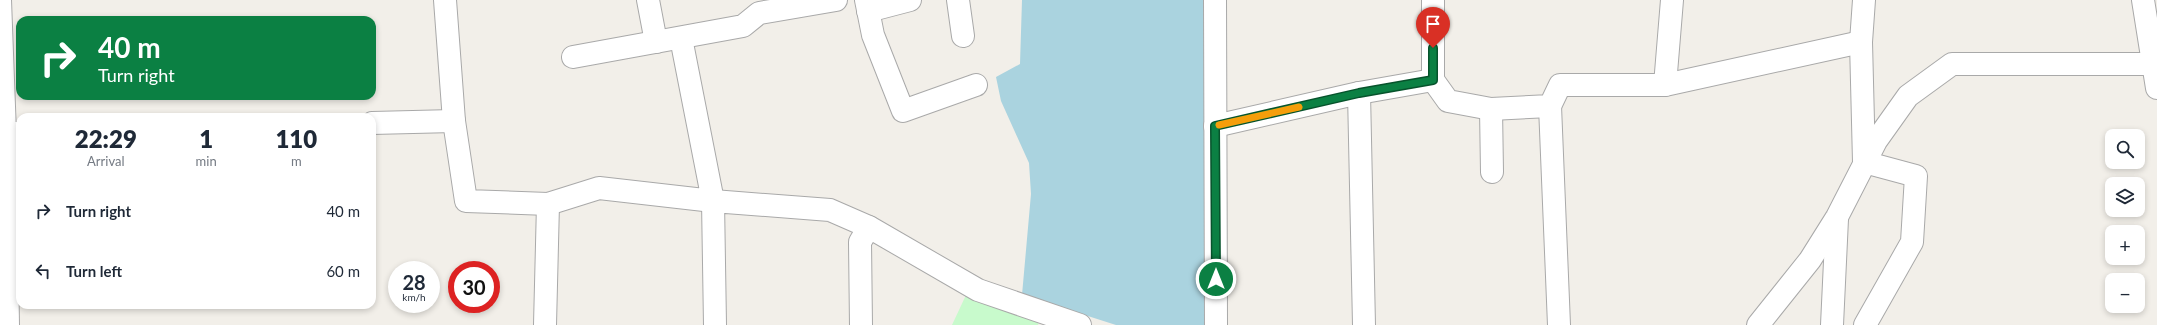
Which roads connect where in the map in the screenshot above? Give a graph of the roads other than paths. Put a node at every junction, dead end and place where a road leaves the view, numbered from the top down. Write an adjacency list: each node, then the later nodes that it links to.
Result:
1 (0, 0): 30 (street)
2 (445, 0): 27 (street)
3 (648, 0): 16 (street)
4 (836, 0): 13 (street)
5 (910, 0): 12 (street)
6 (958, 0): 14 (street)
7 (1215, 0): 29 (street)
8 (1433, 0): 20 (street)
9 (1672, 0): 22 (street)
10 (1864, 0): 17 (street)
11 (2143, 0): 19 (street)
12 (867, 5): 21 (street)
13 (758, 7): 15 (street)
14 (963, 36)
15 (681, 38): 16 (street); 33 (street)
16 (656, 42): 18 (street)
17 (1861, 42): 22 (street); 31 (street)
18 (573, 57)
19 (2153, 64): 23 (street); 31 (street)
20 (1433, 80): 24 (street); 26 (street)
21 (976, 85)
22 (1665, 85): 25 (street)
23 (2157, 88)
24 (1359, 93): 29 (street); 43 (street)
25 (1550, 106): 26 (street); 44 (street)
26 (1491, 109): 32 (street)
27 (454, 121): 28 (street); 34 (street)
28 (376, 123)
29 (1215, 126): 42 (street)
30 (12, 133): 37 (street)
31 (1864, 162): 35 (street); 47 (street)
32 (1492, 172)
33 (713, 201): 34 (street); 36 (street); 39 (street)
34 (548, 204): 38 (street)
35 (1837, 217): 45 (street); 46 (street)
36 (869, 227): 40 (street); 41 (street)
37 (8, 325)
38 (545, 325)
39 (715, 325)
40 (861, 325)
41 (1080, 325)
42 (1216, 325)
43 (1364, 325)
44 (1560, 325)
45 (1758, 325)
46 (1832, 325)
47 (1865, 325)

